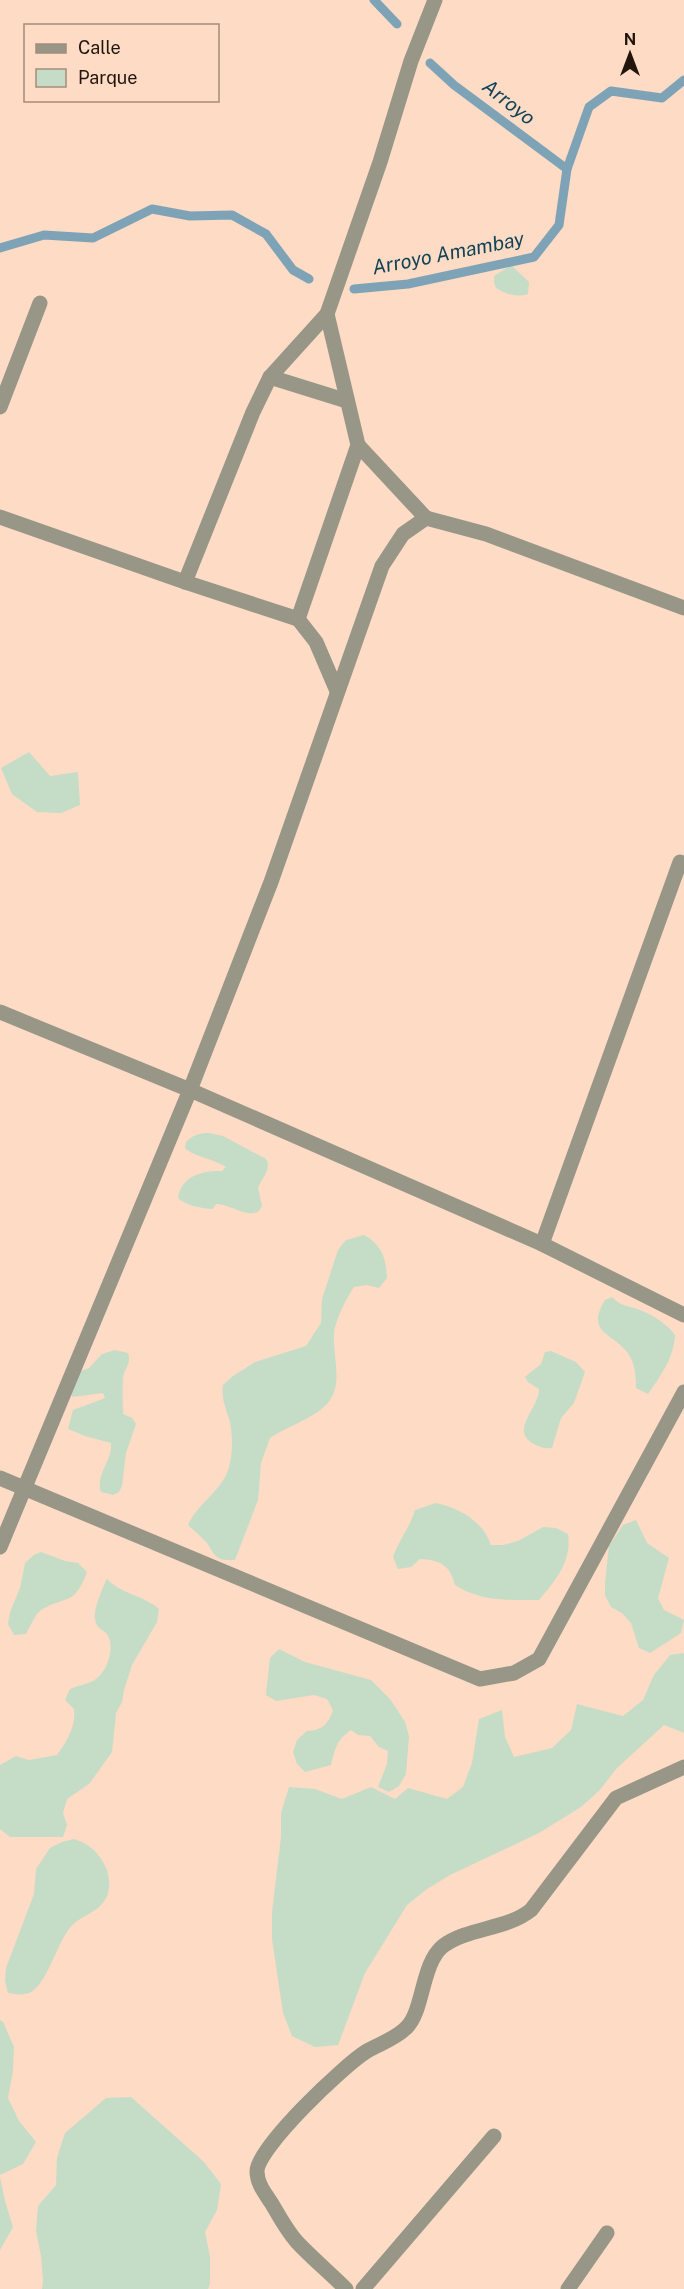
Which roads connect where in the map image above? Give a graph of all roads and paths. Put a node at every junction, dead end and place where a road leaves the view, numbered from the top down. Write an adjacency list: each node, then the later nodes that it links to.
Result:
1 (435, 0): 3 (street)
2 (40, 303): 6 (street)
3 (327, 314): 4 (street); 5 (street)
4 (270, 376): 5 (street); 10 (street)
5 (347, 400): 7 (street)
6 (0, 407)
7 (358, 445): 9 (street); 12 (street)
8 (0, 517): 10 (street)
9 (426, 518): 11 (street); 13 (street)
10 (185, 582): 12 (street)
11 (684, 608)
12 (298, 619): 13 (street)
13 (337, 691): 16 (street)
14 (680, 862): 17 (street)
15 (0, 1012): 16 (street)
16 (190, 1090): 17 (street); 21 (street)
17 (542, 1244): 18 (street)
18 (684, 1315)
19 (684, 1392): 21 (street)
20 (0, 1478): 21 (street)
21 (26, 1488): 22 (street)
22 (0, 1547)
23 (684, 1767): 26 (street)
24 (494, 2136): 27 (street)
25 (607, 2233): 28 (street)
26 (346, 2289)
27 (363, 2289)
28 (568, 2289)

